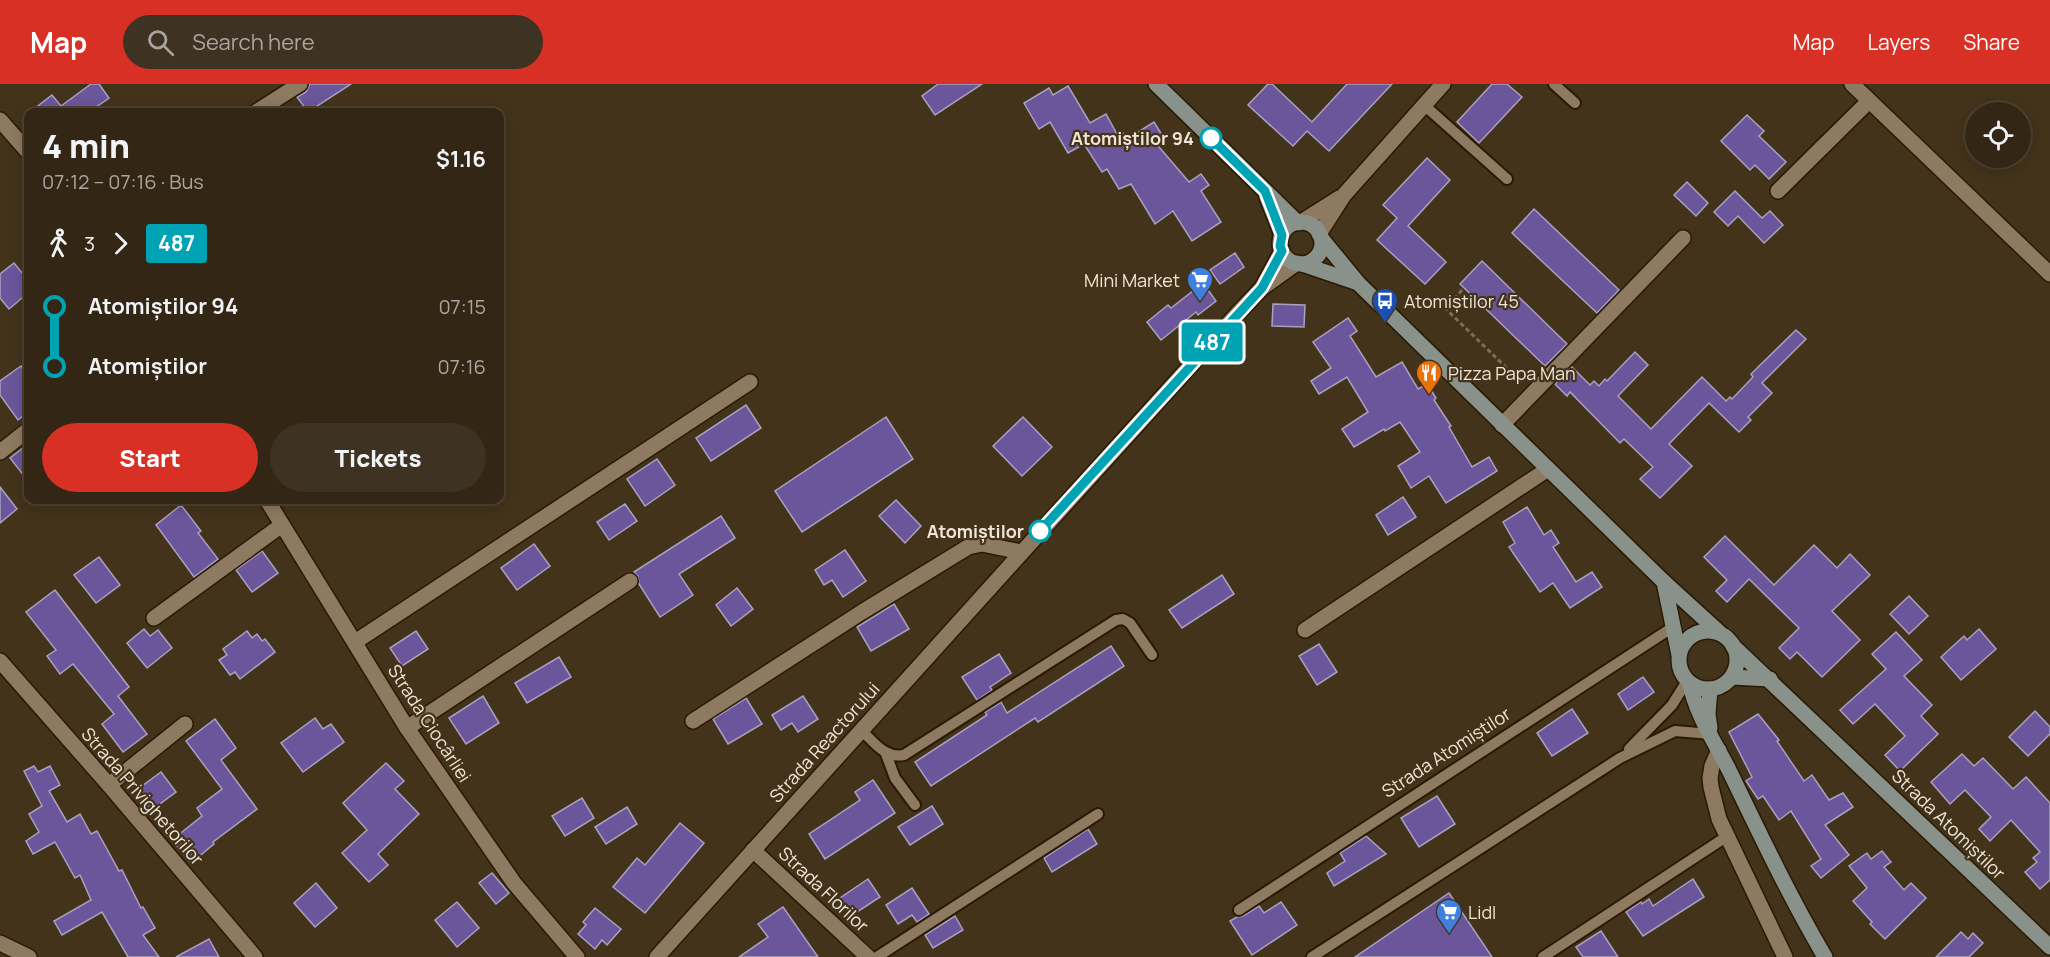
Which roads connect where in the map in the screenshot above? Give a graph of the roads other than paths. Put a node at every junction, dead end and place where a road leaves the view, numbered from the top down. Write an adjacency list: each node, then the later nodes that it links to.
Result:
1 (300, 84): 9 (street)
2 (1156, 84): 13 (main road)
3 (1443, 84): 8 (street)
4 (1554, 84): 7 (lane)
5 (1852, 84): 6 (street)
6 (1869, 101): 14 (street); 22 (street)
7 (1575, 103)
8 (1424, 105): 12 (lane); 15 (street)
9 (262, 108)
10 (0, 120): 11 (street)
11 (24, 147)
12 (1507, 179)
13 (1265, 191): 16 (main road); 17 (main road)
14 (1778, 191)
15 (1344, 195): 16 (street); 18 (street)
16 (1300, 222): 17 (main road); 18 (main road)
17 (1282, 235): 20 (main road)
18 (1320, 236): 21 (main road); 23 (main road)
19 (1683, 238): 26 (street)
20 (1282, 251): 21 (main road); 24 (street, Strada Reactorului)
21 (1300, 264): 23 (main road); 24 (street, Strada Reactorului)
22 (2050, 274)
23 (1358, 284): 26 (main road)
24 (1262, 288): 32 (street, Strada Reactorului)
25 (750, 382): 39 (street)
26 (1502, 424): 29 (main road)
27 (24, 433): 28 (street)
28 (0, 452)
29 (1548, 469): 34 (main road); 37 (street)
30 (269, 504): 31 (street, Strada Ciocârliei)
31 (282, 525): 35 (street); 39 (street, Strada Ciocârliei)
32 (1021, 552): 48 (street); 51 (street, Strada Reactorului)
33 (630, 581): 50 (street)
34 (1664, 582): 36 (main road); 38 (main road)
35 (154, 618)
36 (1673, 627): 42 (main road); 61 (lane, Strada Atomiștilor)
37 (1305, 630)
38 (1720, 633): 40 (main road); 42 (main road)
39 (356, 642): 50 (street, Strada Ciocârliei)
40 (1733, 646): 44 (main road); 45 (main road, Strada Atomiștilor)
41 (1152, 655): 54 (lane)
42 (1679, 655): 46 (main road)
43 (0, 661): 56 (street, Strada Privighetorilor)
44 (1732, 677): 45 (main road); 47 (main road)
45 (1770, 680): 63 (main road, Strada Atomiștilor)
46 (1689, 683): 47 (main road); 52 (main road); 55 (lane)
47 (1710, 690): 52 (main road)
48 (693, 722)
49 (185, 724): 56 (street)
50 (407, 728): 66 (street, Strada Ciocârliei)
51 (861, 730): 54 (lane); 60 (street, Strada Reactorului)
52 (1711, 734): 53 (main road); 55 (lane)
53 (1719, 750): 59 (street); 73 (main road)
54 (886, 754): 57 (lane)
55 (1620, 758): 70 (lane)
56 (109, 785): 65 (street, Strada Privighetorilor)
57 (915, 806)
58 (1098, 814): 69 (lane)
59 (1726, 837): 71 (lane); 72 (street)
60 (753, 850): 67 (street, Strada Reactorului); 68 (street, Strada Florilor)
61 (1239, 910)
62 (0, 943): 64 (street)
63 (2050, 947)
64 (29, 957)
65 (255, 957)
66 (576, 957)
67 (657, 957)
68 (868, 957)
69 (877, 957)
70 (1312, 957)
71 (1543, 957)
72 (1785, 957)
73 (1825, 957)

